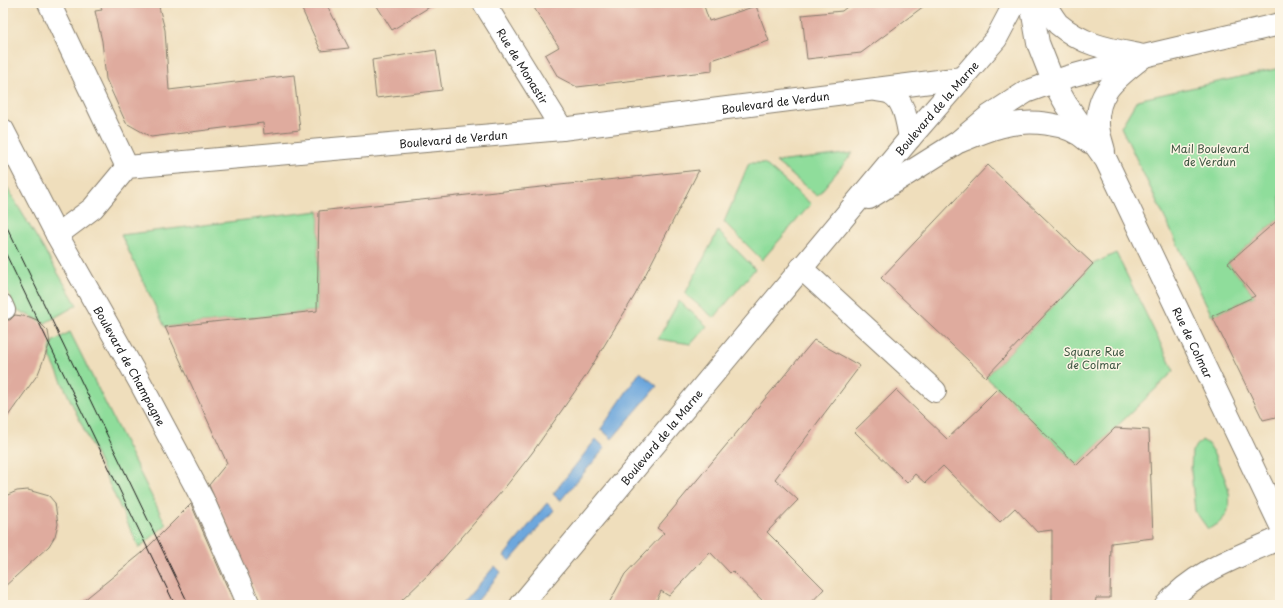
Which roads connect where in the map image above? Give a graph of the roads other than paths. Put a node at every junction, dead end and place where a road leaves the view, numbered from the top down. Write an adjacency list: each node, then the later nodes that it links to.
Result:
1 (49, 3): 17 (street)
2 (484, 3): 11 (street, Rue de Monastir)
3 (1015, 3): 8 (street, Boulevard de la Marne)
4 (1031, 3): 9 (street, Rue de Colmar)
5 (1044, 3): 7 (street)
6 (1280, 24): 7 (street, Boulevard de la Marne)
7 (1144, 56): 9 (street, Boulevard de la Marne); 16 (street, Rue de Colmar)
8 (962, 78): 10 (street, Boulevard de Verdun); 13 (street, Boulevard de la Marne)
9 (1053, 81): 14 (street, Boulevard de la Marne); 16 (street, Rue de Colmar)
10 (877, 90): 11 (street, Boulevard de Verdun); 13 (street)
11 (562, 129): 17 (street, Boulevard de Verdun)
12 (3, 130): 15 (street, Boulevard de Champagne)
13 (910, 138): 18 (street, Boulevard de la Marne)
14 (958, 142): 16 (street, Boulevard de la Marne); 18 (street, Boulevard de la Marne)
15 (9, 155): 19 (street, Boulevard de Champagne)
16 (1106, 160): 22 (street, Rue de Colmar)
17 (127, 167): 19 (street)
18 (852, 209): 20 (street, Boulevard de la Marne)
19 (57, 235): 24 (street, Boulevard de Champagne)
20 (801, 268): 21 (street); 25 (street, Boulevard de la Marne)
21 (935, 391)
22 (1280, 524)
23 (1280, 538): 26 (street)
24 (249, 605)
25 (522, 605)
26 (1166, 605)

